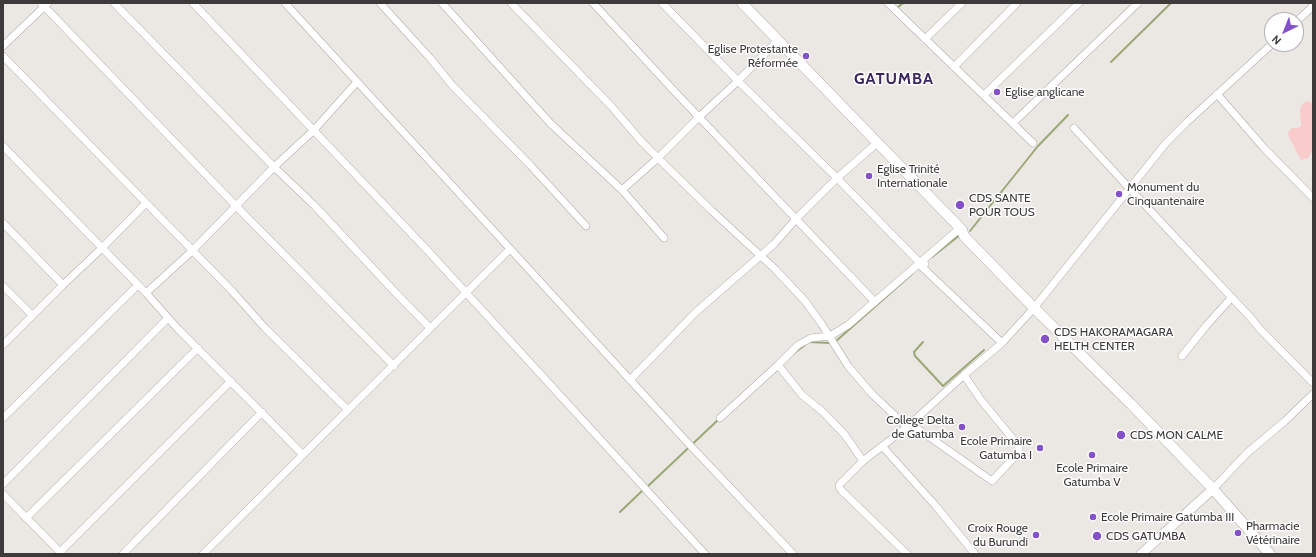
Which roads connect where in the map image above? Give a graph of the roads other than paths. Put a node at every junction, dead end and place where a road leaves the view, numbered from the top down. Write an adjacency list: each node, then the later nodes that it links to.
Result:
1 (114, 3): 36 (street)
2 (193, 3): 31 (street)
3 (285, 3): 25 (street)
4 (380, 3): 45 (street)
5 (442, 3): 39 (street)
6 (511, 3): 35 (street)
7 (593, 3): 28 (street)
8 (662, 3): 24 (street)
9 (742, 3): 19 (main road)
10 (962, 3): 18 (street)
11 (1017, 3): 23 (street)
12 (1079, 3): 27 (street)
13 (1138, 3): 29 (street)
14 (44, 4): 20 (street); 42 (street)
15 (892, 4): 18 (street)
16 (1313, 6): 17 (street)
17 (1304, 14)
18 (925, 39): 23 (street)
19 (778, 40): 24 (street); 32 (main road)
20 (3, 46)
21 (1264, 51): 26 (street)
22 (3, 56): 41 (street)
23 (954, 67): 27 (street)
24 (738, 81): 28 (street); 37 (street)
25 (357, 82): 31 (street); 49 (street)
26 (1217, 94): 38 (street); 40 (street)
27 (984, 95): 29 (street)
28 (699, 117): 35 (street); 43 (street)
29 (1013, 123): 33 (street)
30 (1074, 128): 38 (street)
31 (313, 130): 36 (street); 57 (street)
32 (877, 143): 37 (street); 46 (main road)
33 (1033, 143)
34 (3, 146): 48 (street)
35 (658, 158): 39 (street); 51 (street)
36 (274, 167): 42 (street); 63 (street)
37 (838, 178): 43 (street); 52 (street)
38 (1130, 189): 58 (street); 60 (street)
39 (622, 190): 47 (street)
40 (1313, 198)
41 (146, 203): 48 (street); 50 (street)
42 (236, 206): 50 (street); 69 (street)
43 (796, 219): 51 (street); 59 (street)
44 (3, 223): 53 (street)
45 (586, 226)
46 (960, 228): 52 (street); 60 (main road)
47 (664, 238)
48 (102, 248): 53 (street); 54 (street)
49 (510, 249): 57 (street); 72 (street)
50 (192, 251): 56 (street); 76 (street)
51 (760, 255): 64 (street); 72 (street)
52 (923, 263): 59 (street); 65 (street)
53 (63, 284): 61 (street)
54 (138, 285): 56 (street); 78 (street)
55 (3, 286): 61 (street)
56 (146, 293): 62 (street)
57 (467, 293): 63 (street); 91 (street)
58 (1232, 297): 68 (street); 74 (street)
59 (875, 302): 64 (street)
60 (1034, 308): 65 (street); 85 (main road)
61 (32, 316): 66 (street)
62 (168, 318): 67 (street); 84 (street)
63 (430, 328): 69 (street)
64 (833, 340): 70 (street); 80 (street)
65 (1002, 343): 71 (street)
66 (3, 345)
67 (198, 348): 73 (street); 87 (street)
68 (1182, 356)
69 (394, 366): 76 (street)
70 (779, 367): 79 (street); 83 (street)
71 (964, 375): 80 (street); 80 (street)
72 (630, 380): 92 (street)
73 (231, 382): 77 (street); 88 (street)
74 (1313, 383)
75 (1313, 394): 85 (street)
76 (348, 410): 82 (street)
77 (262, 412): 82 (street); 89 (street)
78 (3, 418)
79 (720, 418)
80 (909, 426): 81 (street)
81 (882, 446): 83 (street); 94 (street)
82 (303, 455): 90 (street)
83 (863, 461): 93 (street)
84 (3, 484)
85 (1212, 489): 95 (main road); 96 (main road)
86 (3, 494): 87 (street)
87 (26, 518): 88 (street)
88 (61, 553)
89 (123, 554)
90 (203, 554)
91 (706, 554)
92 (793, 554)
93 (907, 554)
94 (975, 554)
95 (1141, 554)
96 (1270, 554)

